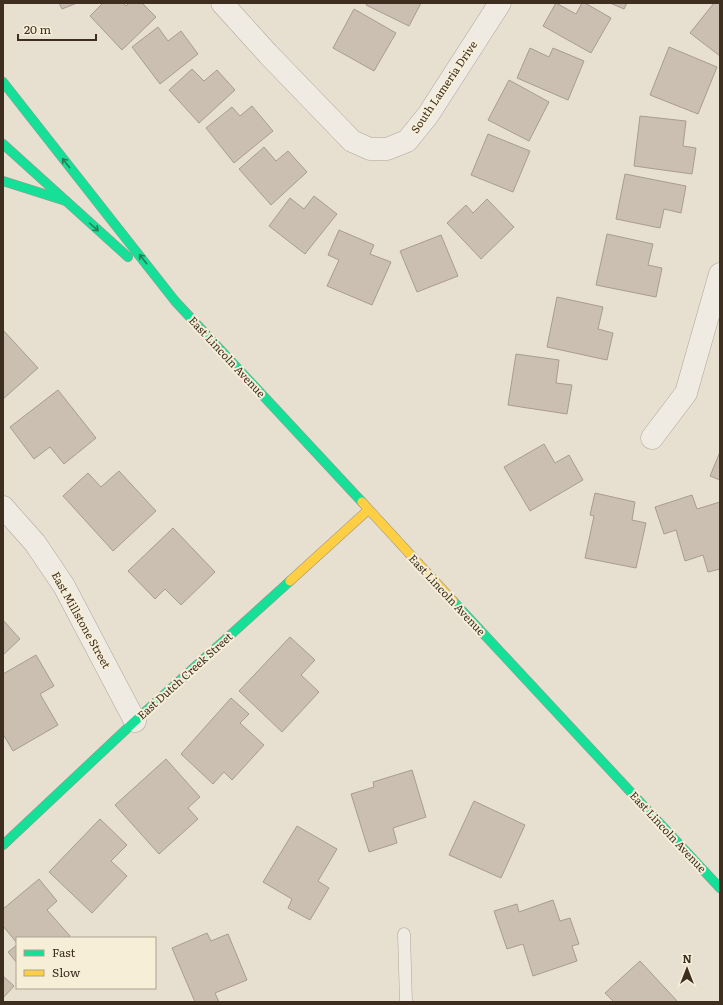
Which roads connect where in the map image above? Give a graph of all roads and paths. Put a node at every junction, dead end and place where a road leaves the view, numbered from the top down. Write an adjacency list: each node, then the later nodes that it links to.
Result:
1 (222, 3): 2 (street, South Lameria Drive)
2 (500, 3)
3 (3, 82): 8 (main road, East Lincoln Avenue, one-way to 3)
4 (3, 144): 6 (main road, East Lincoln Avenue)
5 (3, 181): 6 (main road)
6 (66, 201): 8 (main road, East Lincoln Avenue, one-way to 8)
7 (720, 274): 9 (street)
8 (176, 301): 11 (main road, East Lincoln Avenue)
9 (652, 438)
10 (3, 507): 12 (street, East Millstone Street)
11 (368, 510): 12 (main road, East Dutch Creek Street); 14 (main road, East Lincoln Avenue)
12 (135, 721): 13 (main road, East Dutch Creek Street)
13 (3, 845)
14 (720, 888)
15 (404, 934): 16 (lane)
16 (406, 1002)

